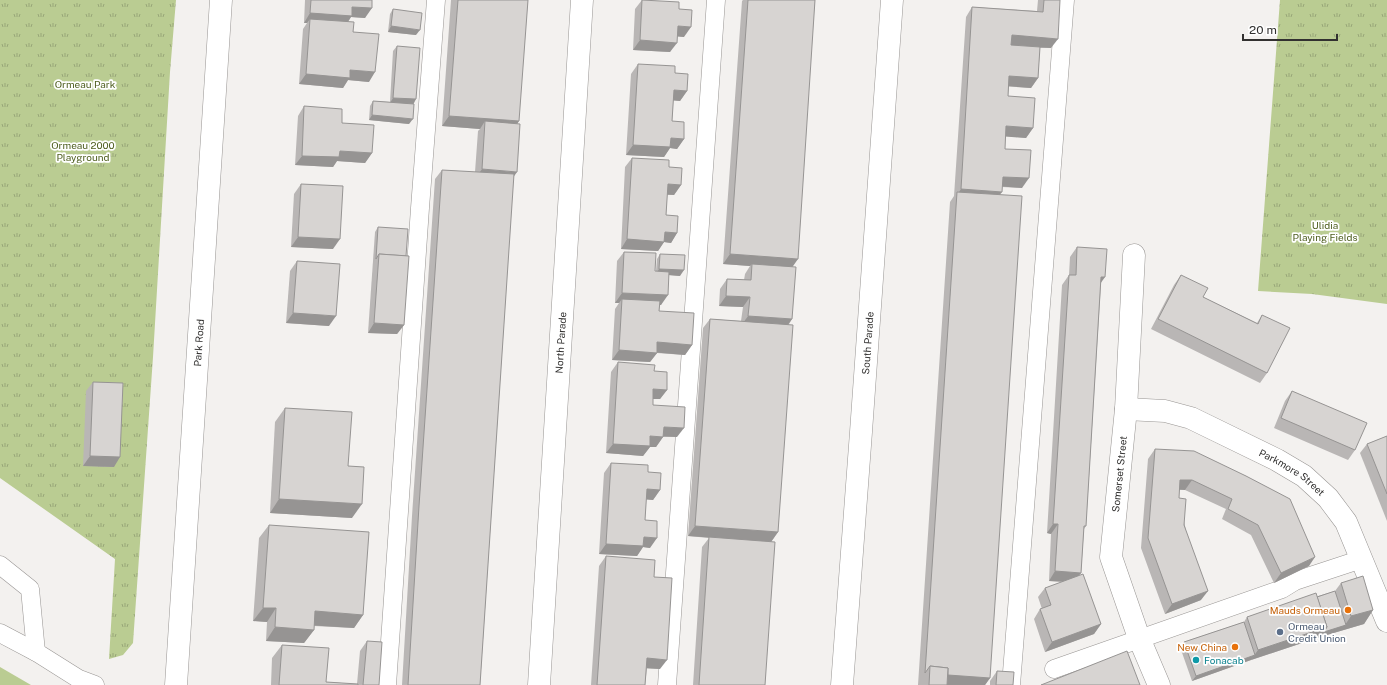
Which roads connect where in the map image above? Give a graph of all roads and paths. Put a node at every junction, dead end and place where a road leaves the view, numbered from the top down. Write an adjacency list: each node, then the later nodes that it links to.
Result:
1 (222, 0): 17 (street, Park Road)
2 (436, 0): 18 (lane)
3 (582, 0): 19 (street, North Parade)
4 (716, 0): 20 (lane)
5 (892, 0): 21 (street, South Parade)
6 (1065, 0): 22 (lane)
7 (1134, 255): 8 (street, Somerset Street)
8 (1126, 409): 9 (street, Parkmore Street); 13 (street, Somerset Street)
9 (1362, 559): 11 (street, Parkmore Street); 13 (lane)
10 (0, 565): 14 (lane)
11 (1387, 621)
12 (0, 633): 14 (lane)
13 (1139, 638): 15 (lane); 23 (street, Somerset Street)
14 (36, 652): 16 (lane)
15 (1054, 669)
16 (95, 685)
17 (176, 685)
18 (386, 685)
19 (538, 685)
20 (667, 685)
21 (842, 685)
22 (1011, 685)
23 (1159, 685)

